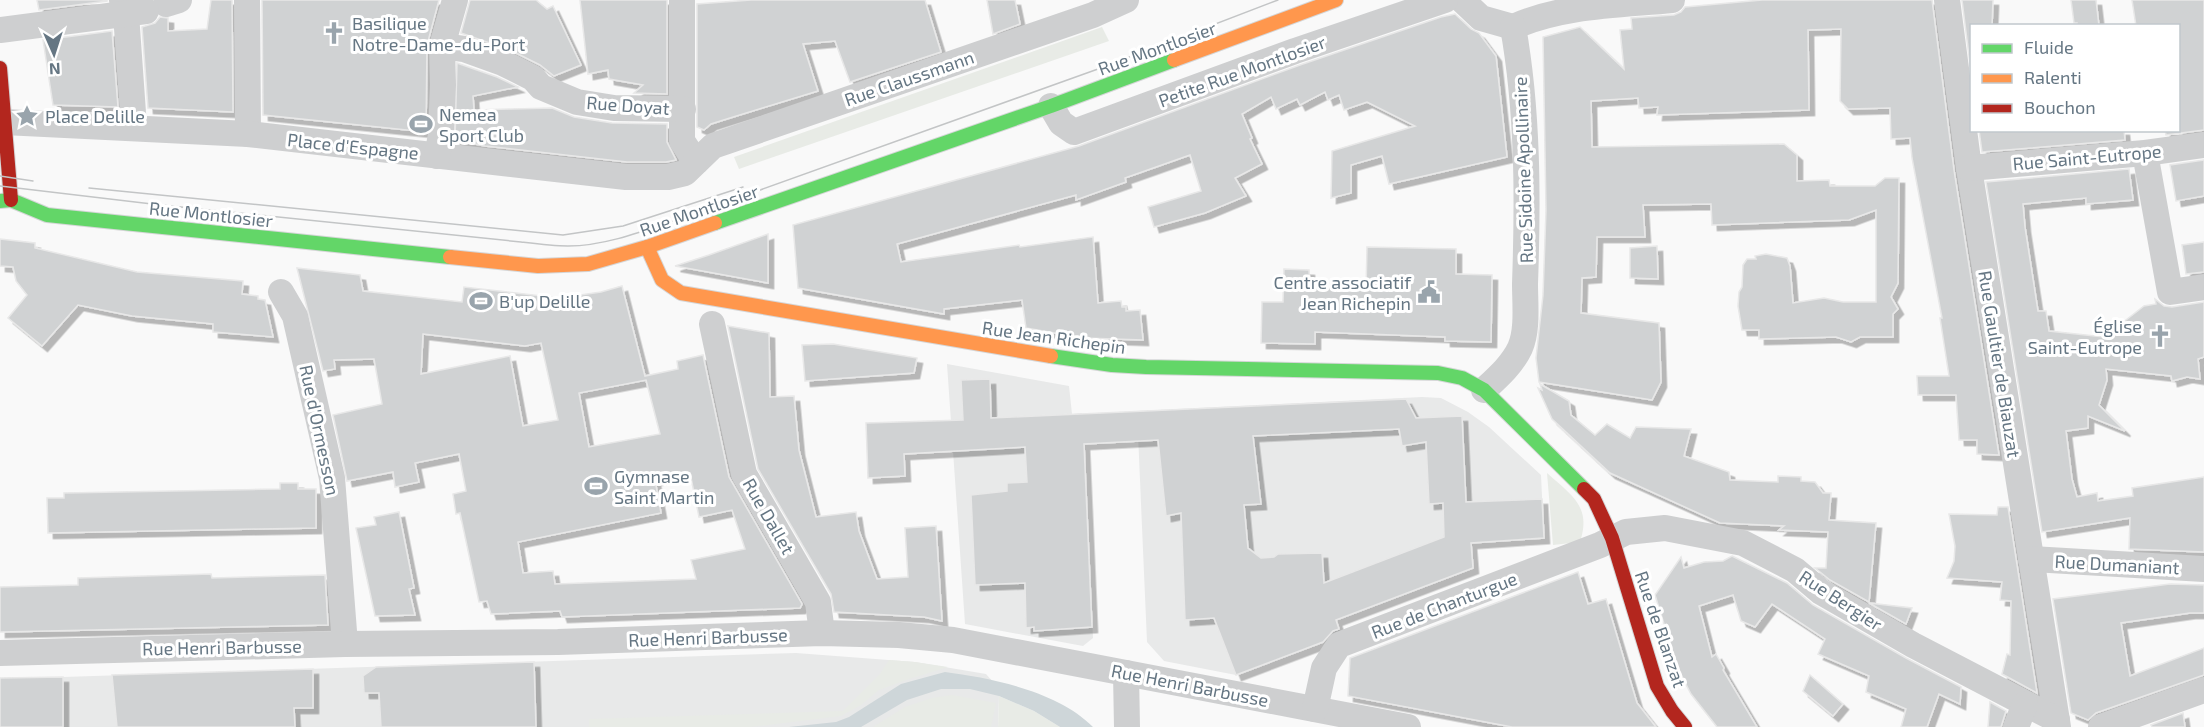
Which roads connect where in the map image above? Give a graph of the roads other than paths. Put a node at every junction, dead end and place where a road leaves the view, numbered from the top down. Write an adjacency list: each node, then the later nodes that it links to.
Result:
1 (247, 0): 20 (street)
2 (455, 0): 14 (street)
3 (1126, 0): 11 (street, Rue Claussmann)
4 (1336, 0): 16 (main road, Rue Montlosier)
5 (1445, 0): 16 (street, Petite Rue Montlosier)
6 (1462, 0): 12 (street)
7 (1672, 0): 12 (street)
8 (1947, 0): 25 (street, Rue Gaultier de Biauzat)
9 (686, 1): 17 (street)
10 (148, 6): 13 (street); 19 (street)
11 (1090, 8): 24 (street, Rue Claussmann)
12 (1513, 27): 33 (street, Rue Sidoine Apollinaire)
13 (0, 30)
14 (442, 46): 17 (street, Rue Doyat); 23 (street)
15 (0, 68): 18 (main road)
16 (1051, 106): 29 (main road, Rue Montlosier)
17 (683, 109): 24 (street)
18 (4, 122): 19 (street, Place d'Espagne); 26 (main road)
19 (134, 127): 20 (street, Place d'Espagne)
20 (248, 134): 23 (street, Place d'Espagne)
21 (2204, 145): 22 (street, Rue Saint-Eutrope)
22 (2145, 153): 25 (street, Rue Saint-Eutrope); 30 (street)
23 (437, 156): 24 (street, Place d'Espagne)
24 (696, 162)
25 (1969, 168): 35 (street, Rue Gaultier de Biauzat)
26 (4, 203): 27 (main road, Rue Montlosier)
27 (43, 214): 28 (main road, Rue Montlosier); 29 (main road, Rue Montlosier)
28 (22, 219)
29 (647, 247): 33 (main road, Rue Jean Richepin)
30 (2204, 287)
31 (281, 292): 38 (street, Rue d'Ormesson)
32 (712, 324): 37 (street, Rue Dallet)
33 (1484, 390): 34 (main road)
34 (1612, 538): 42 (street, Rue Bergier); 43 (street, Rue de Chanturgue); 47 (main road, Rue de Blanzat)
35 (2031, 559): 36 (street, Rue Dumaniant); 44 (street, Rue Gaultier de Biauzat)
36 (2204, 568)
37 (822, 633): 38 (street, Rue Henri Barbusse); 40 (street, Rue Henri Barbusse)
38 (345, 644): 39 (street, Rue Henri Barbusse)
39 (0, 653)
40 (1126, 673): 43 (street, Rue Henri Barbusse); 45 (street)
41 (2204, 690): 49 (street)
42 (2025, 704): 44 (street, Rue Bergier); 48 (street)
43 (1315, 709): 46 (street, Rue Henri Barbusse)
44 (2057, 723)
45 (1127, 727)
46 (1408, 727)
47 (1685, 727)
48 (2016, 727)
49 (2101, 727)

